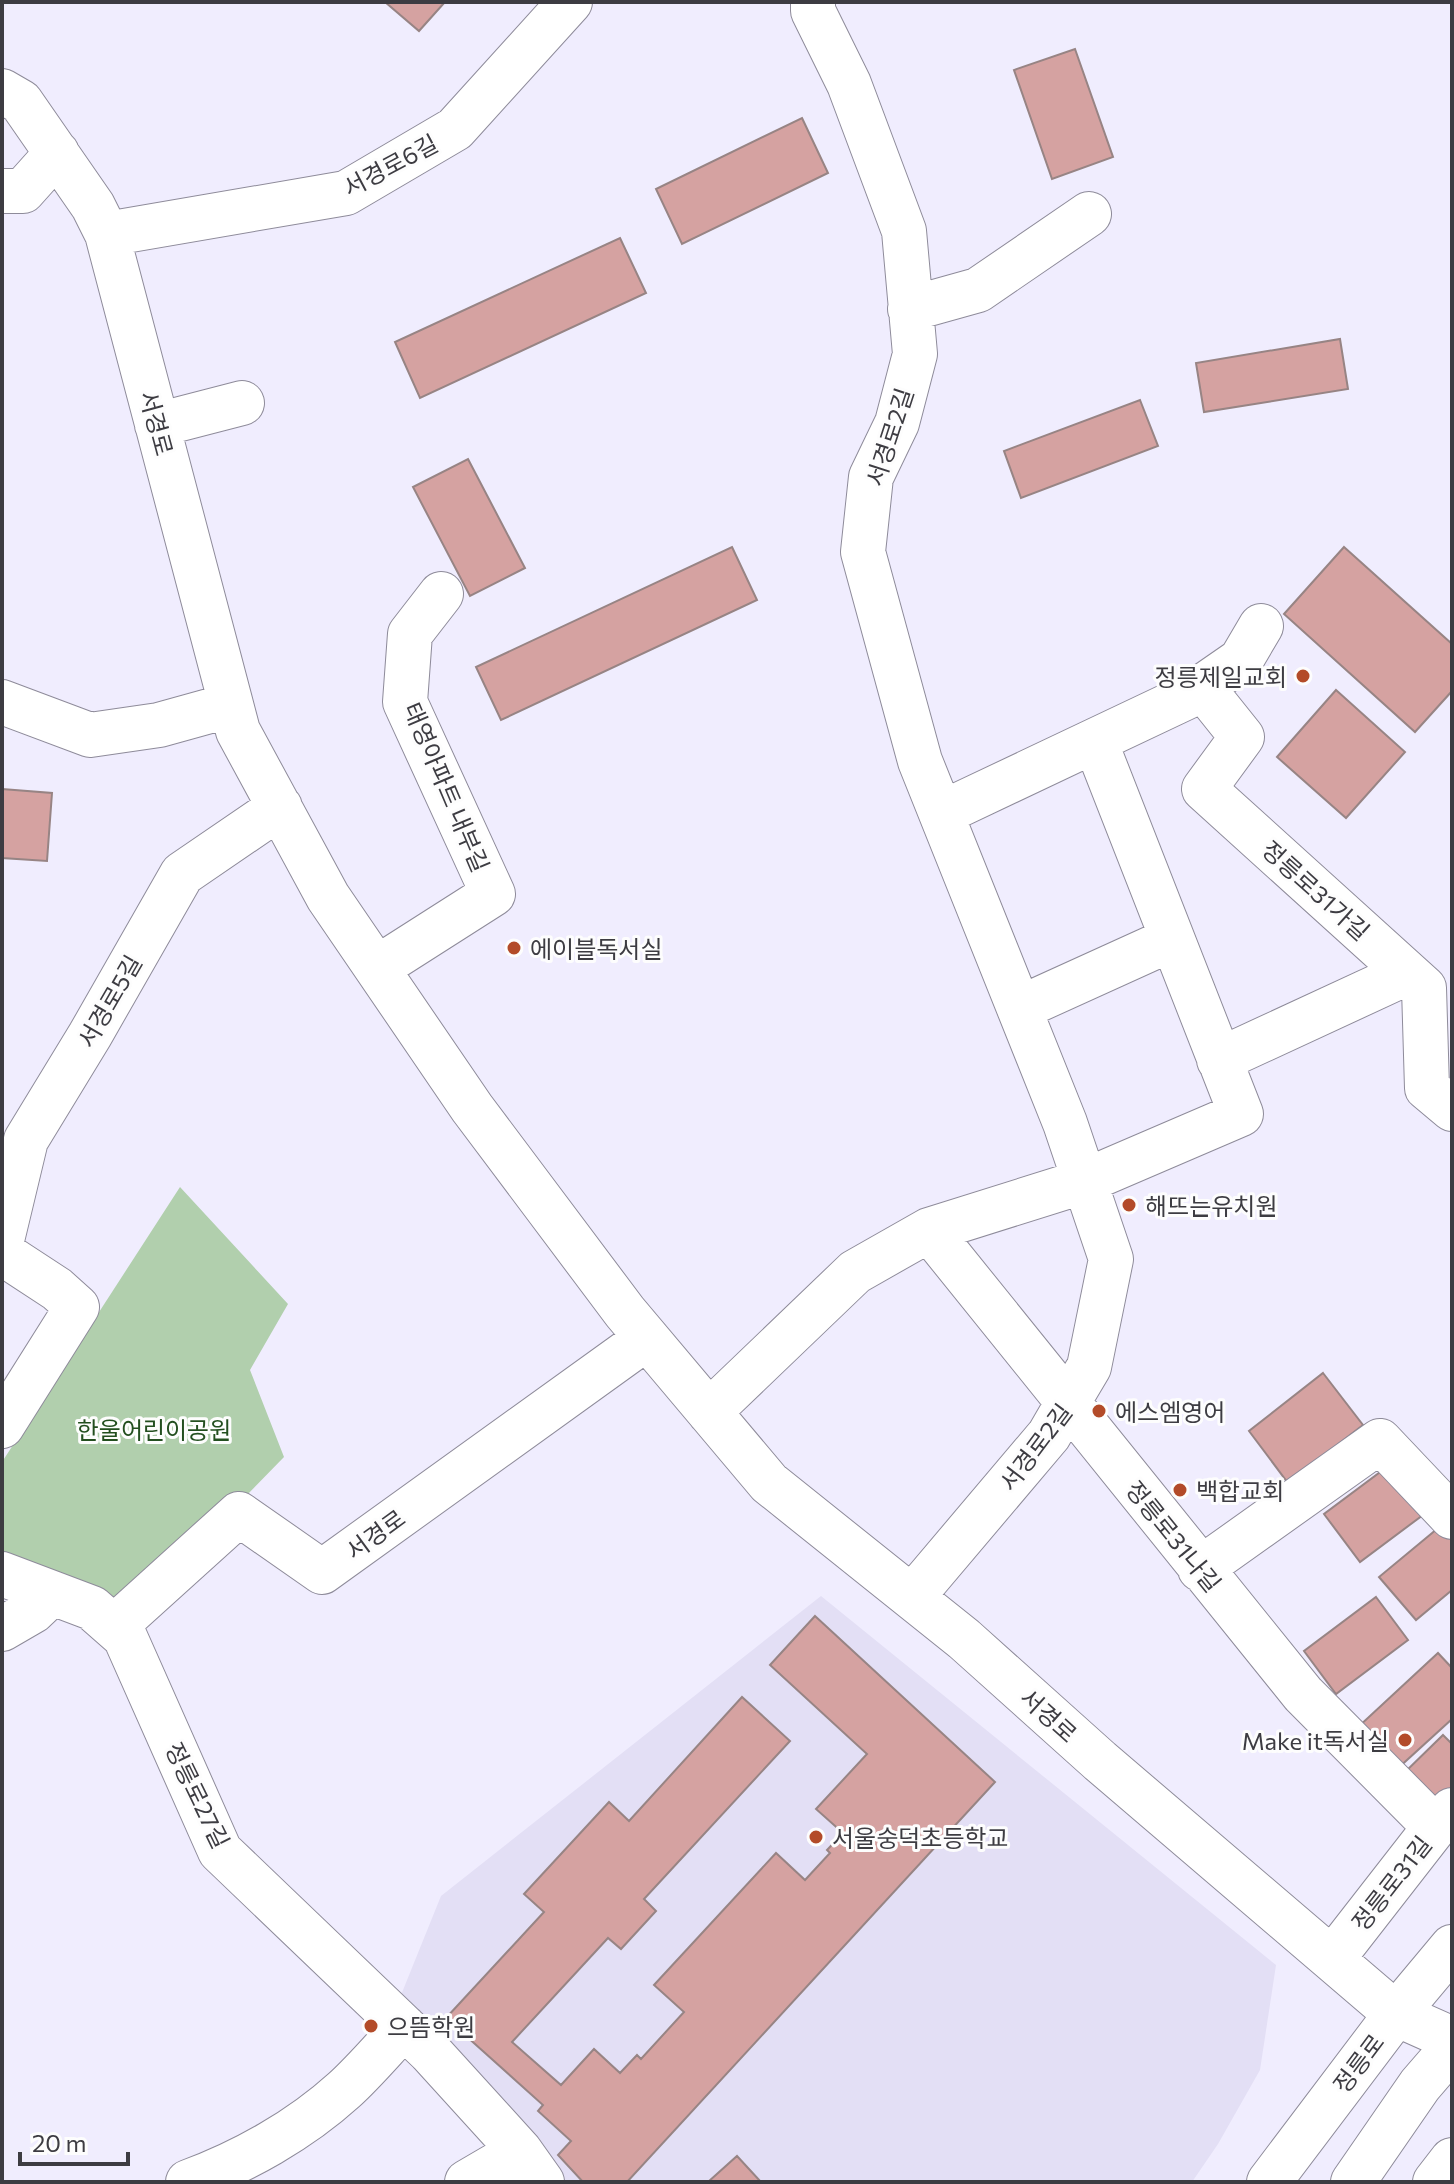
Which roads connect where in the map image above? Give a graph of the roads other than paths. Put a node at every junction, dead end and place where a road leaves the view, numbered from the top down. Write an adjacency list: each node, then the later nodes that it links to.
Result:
1 (570, 2): 7 (main road, 서경로6길)
2 (813, 2): 8 (main road, 서경로2길)
3 (2, 91): 4 (main road, 서경로)
4 (57, 153): 5 (main road); 7 (main road, 서경로)
5 (2, 191)
6 (1089, 214): 8 (main road)
7 (107, 234): 10 (main road, 서경로)
8 (910, 309): 18 (main road, 서경로2길)
9 (242, 403): 10 (main road)
10 (157, 425): 15 (main road, 서경로)
11 (441, 594): 20 (main road, 태영아파트 내부길)
12 (1261, 626): 13 (main road)
13 (1202, 687): 16 (main road); 21 (main road, 정릉로31가길)
14 (2, 702): 15 (main road)
15 (231, 705): 17 (main road, 서경로)
16 (1095, 741): 18 (main road); 19 (main road)
17 (280, 807): 20 (main road, 서경로); 27 (main road, 서경로5길)
18 (942, 813): 22 (main road, 서경로2길)
19 (1172, 939): 22 (main road); 23 (main road)
20 (377, 968): 29 (main road, 서경로)
21 (1407, 973): 23 (main road); 24 (main road, 정릉로31가길)
22 (1020, 1008): 25 (main road, 서경로2길)
23 (1219, 1060): 25 (main road)
24 (1452, 1109)
25 (1085, 1181): 26 (main road); 30 (main road, 서경로2길)
26 (929, 1230): 30 (main road, 정릉로31나길); 31 (main road)
27 (2, 1240)
28 (2, 1253): 32 (main road)
29 (647, 1338): 31 (main road, 서경로); 38 (main road, 서경로)
30 (1067, 1404): 34 (main road, 정릉로31나길); 37 (main road, 서경로2길)
31 (709, 1412): 37 (main road, 서경로)
32 (2, 1426)
33 (1452, 1517): 34 (main road)
34 (1200, 1569): 40 (main road, 정릉로31나길)
35 (2, 1574): 36 (main road, 정릉로27길)
36 (52, 1593): 38 (main road, 정릉로27길); 39 (main road)
37 (912, 1597): 42 (main road, 서경로)
38 (114, 1627): 44 (main road, 정릉로27길)
39 (2, 1629)
40 (1443, 1818): 42 (main road, 정릉로31길)
41 (1452, 1947): 43 (main road, 정릉로)
42 (1333, 1958): 43 (main road, 서경로)
43 (1396, 2014): 45 (main road, 서경로); 51 (main road, 정릉로)
44 (404, 2027): 48 (main road, 정릉로27길); 50 (main road)
45 (1452, 2039)
46 (1452, 2048): 52 (main road)
47 (1452, 2160): 53 (main road)
48 (531, 2167): 49 (main road)
49 (470, 2181)
50 (188, 2182)
51 (1269, 2182)
52 (1353, 2182)
53 (1435, 2182)

